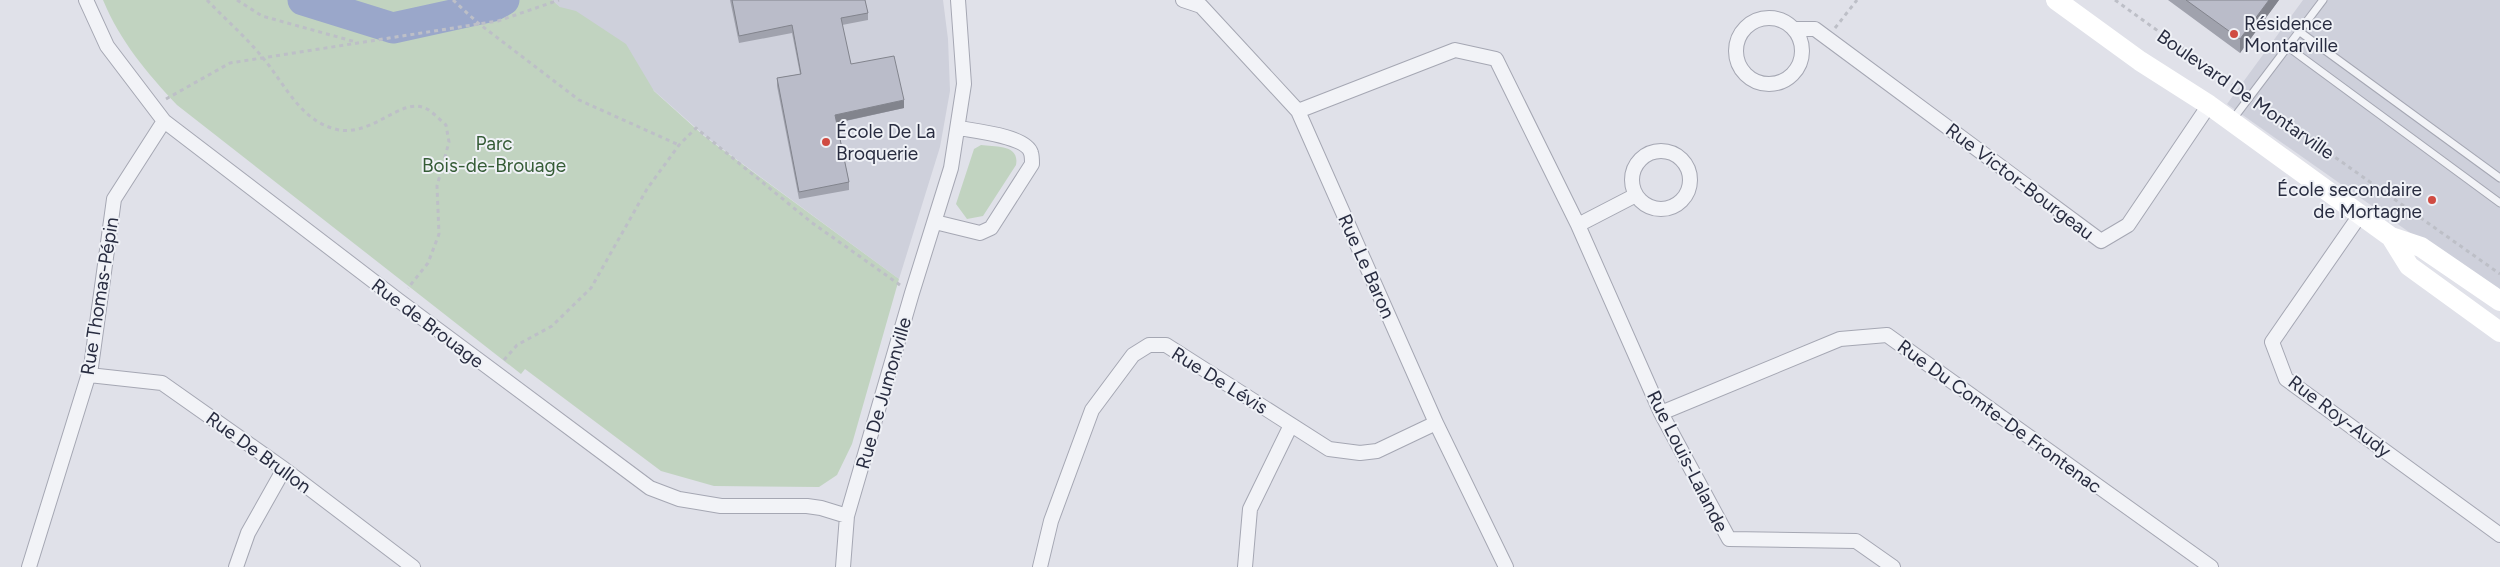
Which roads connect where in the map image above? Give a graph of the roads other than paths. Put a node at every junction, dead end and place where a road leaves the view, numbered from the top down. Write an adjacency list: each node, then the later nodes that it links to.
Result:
1 (86, 0): 11 (street, Rue de Brouage)
2 (958, 0): 13 (street, Rue De Jumonville)
3 (1183, 0): 10 (street, Rue Le Baron)
4 (2323, 0): 7 (lane)
5 (2069, 4): 9 (street, Boulevard De Montarville)
6 (1794, 29): 6 (street, Rue Victor-Bourgeau); 9 (street, Rue Victor-Bourgeau)
7 (2300, 32): 8 (lane); 14 (lane)
8 (2288, 47): 12 (lane); 16 (lane)
9 (2209, 105): 12 (street, Boulevard De Montarville)
10 (1298, 110): 19 (street, Rue Louis-Lalande); 25 (street, Rue Le Baron)
11 (164, 121): 23 (street, Rue Thomas-Pépin); 28 (street, Rue de Brouage)
12 (2231, 121): 17 (street, Boulevard De Montarville)
13 (959, 128): 18 (street, Rue De Jumonville); 18 (street)
14 (2500, 178)
15 (1636, 195): 15 (street); 19 (street)
16 (2500, 203)
17 (2360, 215): 20 (street, Boulevard De Montarville); 29 (street, Rue Roy-Audy)
18 (935, 222): 28 (street, Rue De Jumonville)
19 (1578, 225): 24 (street, Rue Louis-Lalande)
20 (2391, 237): 21 (street, Boulevard De Montarville); 22 (street, Boulevard De Montarville)
21 (2500, 301)
22 (2500, 332)
23 (89, 375): 27 (street, Rue De Brullon); 30 (street, Rue Thomas-Pépin)
24 (1661, 413): 37 (street, Rue Louis-Lalande); 38 (street, Rue Du Comte-De Frontenac)
25 (1436, 423): 26 (street, Rue De Lévis); 36 (street, Rue Le Baron)
26 (1291, 425): 34 (street, Rue De Lévis); 35 (street)
27 (284, 469): 31 (street); 32 (street, Rue De Brullon)
28 (847, 516): 33 (street, Rue De Jumonville)
29 (2500, 535)
30 (29, 567)
31 (236, 567)
32 (413, 567)
33 (843, 567)
34 (1040, 567)
35 (1245, 567)
36 (1506, 567)
37 (1893, 567)
38 (2211, 567)

